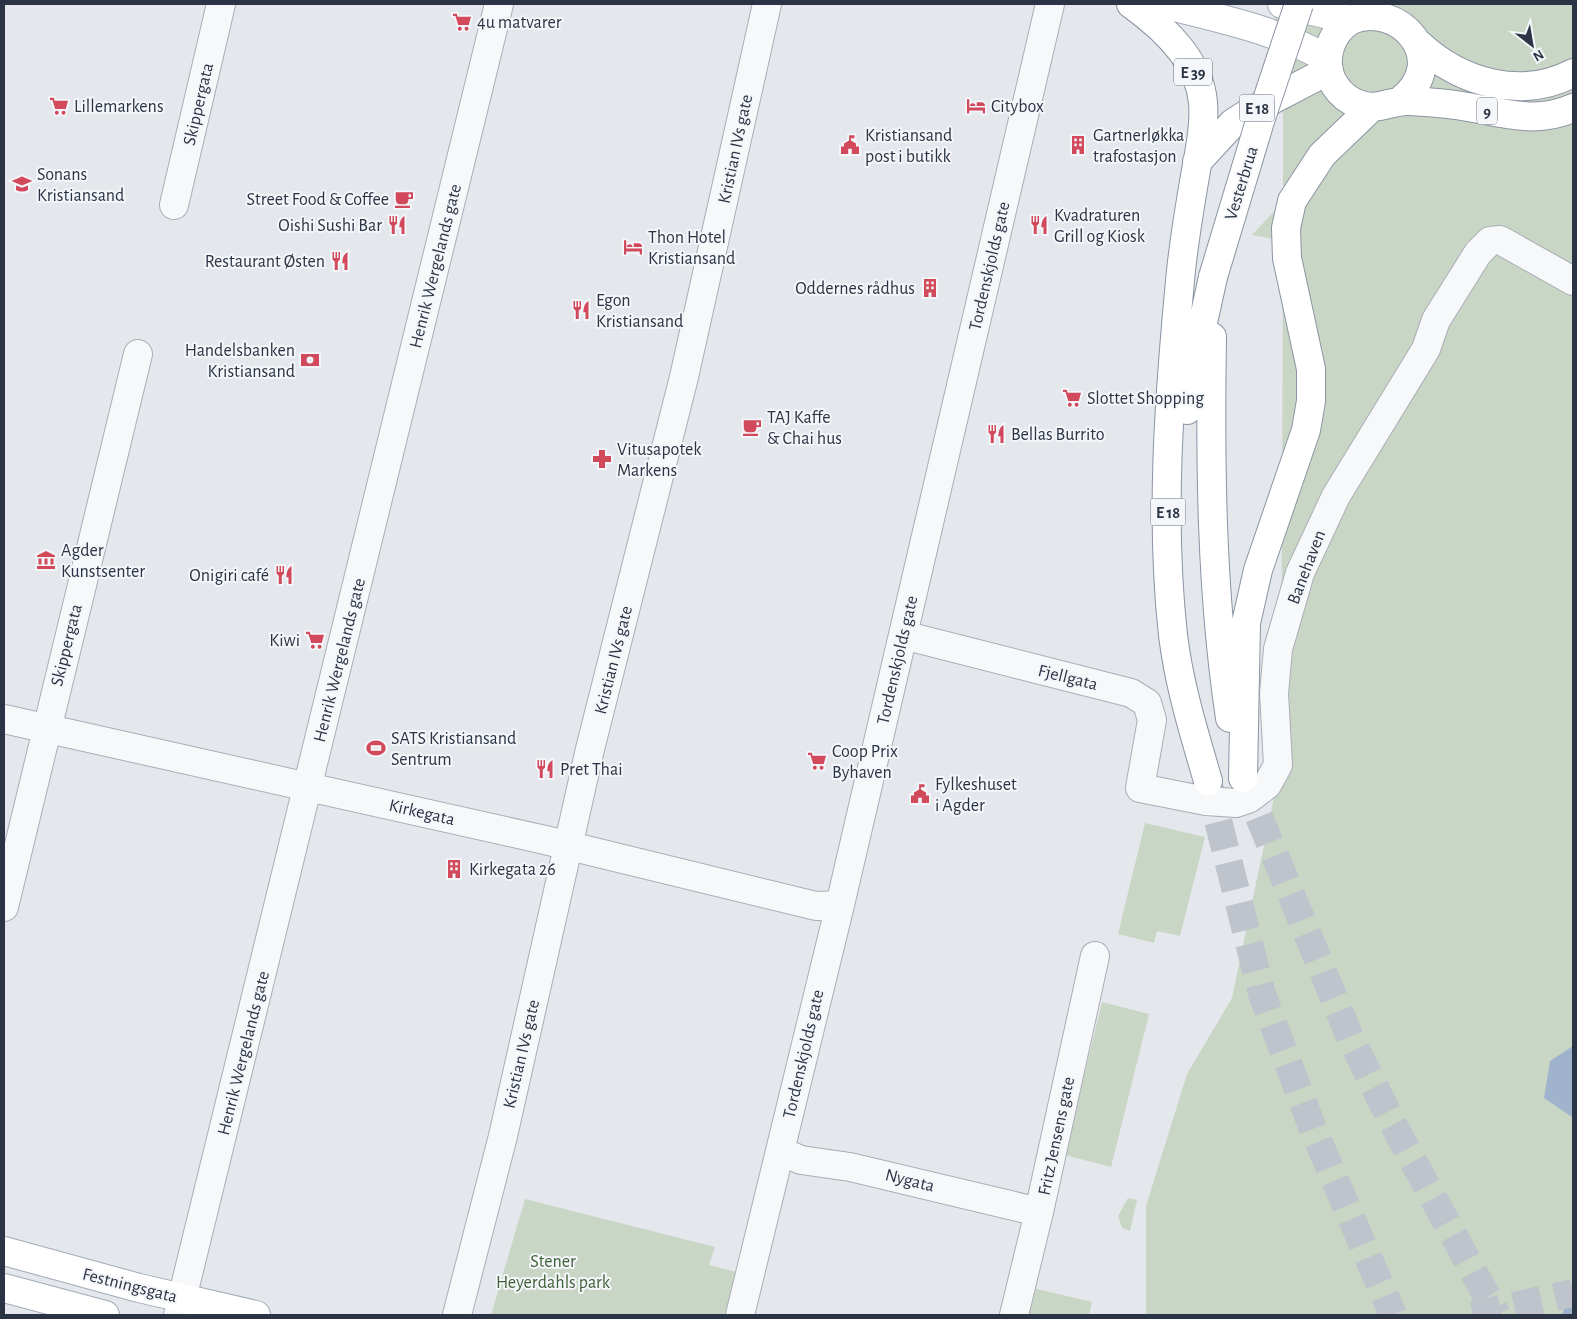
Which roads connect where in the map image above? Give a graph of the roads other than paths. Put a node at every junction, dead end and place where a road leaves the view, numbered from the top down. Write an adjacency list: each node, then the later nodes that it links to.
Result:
1 (222, 4): 17 (street, Skippergata)
2 (499, 4): 24 (street, Henrik Wergelands gate)
3 (767, 4): 26 (street, Kristian IVs gate)
4 (1050, 4): 21 (street, Tordenskjolds gate)
5 (1132, 4): 16 (main road, E 39)
6 (1162, 4): 11 (main road)
7 (1282, 4): 9 (main road)
8 (1299, 4): 18 (main road, Vesterbrua / E 18, bridge)
9 (1365, 12): 10 (main road); 11 (main road)
10 (1415, 26): 12 (main road, 9); 13 (main road)
11 (1328, 65): 14 (main road); 16 (main road, E 18)
12 (1573, 73)
13 (1400, 101): 14 (main road); 15 (main road, 9)
14 (1371, 108): 18 (main road, E 18)
15 (1573, 108)
16 (1197, 162): 18 (main road, E 18)
17 (174, 205)
18 (1213, 277)
19 (1573, 281): 25 (street, Banehaven)
20 (138, 354): 23 (street, Skippergata)
21 (903, 635): 25 (street, Fjellgata); 27 (street, Tordenskjolds gate)
22 (4, 719): 23 (street, Kirkegata)
23 (46, 728): 24 (street, Kirkegata); 28 (street, Skippergata)
24 (308, 785): 26 (street, Kirkegata); 34 (street, Henrik Wergelands gate)
25 (1140, 788)
26 (568, 845): 27 (street, Kirkegata); 37 (street, Kristian IVs gate)
27 (840, 905): 30 (street, Tordenskjolds gate)
28 (4, 907)
29 (1095, 956): 31 (street, Fritz Jensens gate)
30 (780, 1151): 31 (street, Nygata); 38 (street, Tordenskjolds gate)
31 (1039, 1212): 39 (street, Fritz Jensens gate)
32 (4, 1252): 34 (main road, Festningsgata)
33 (4, 1288): 35 (main road, Festningsgata)
34 (181, 1307): 36 (main road, Festningsgata)
35 (106, 1315)
36 (256, 1315)
37 (457, 1315)
38 (740, 1315)
39 (1014, 1315)

